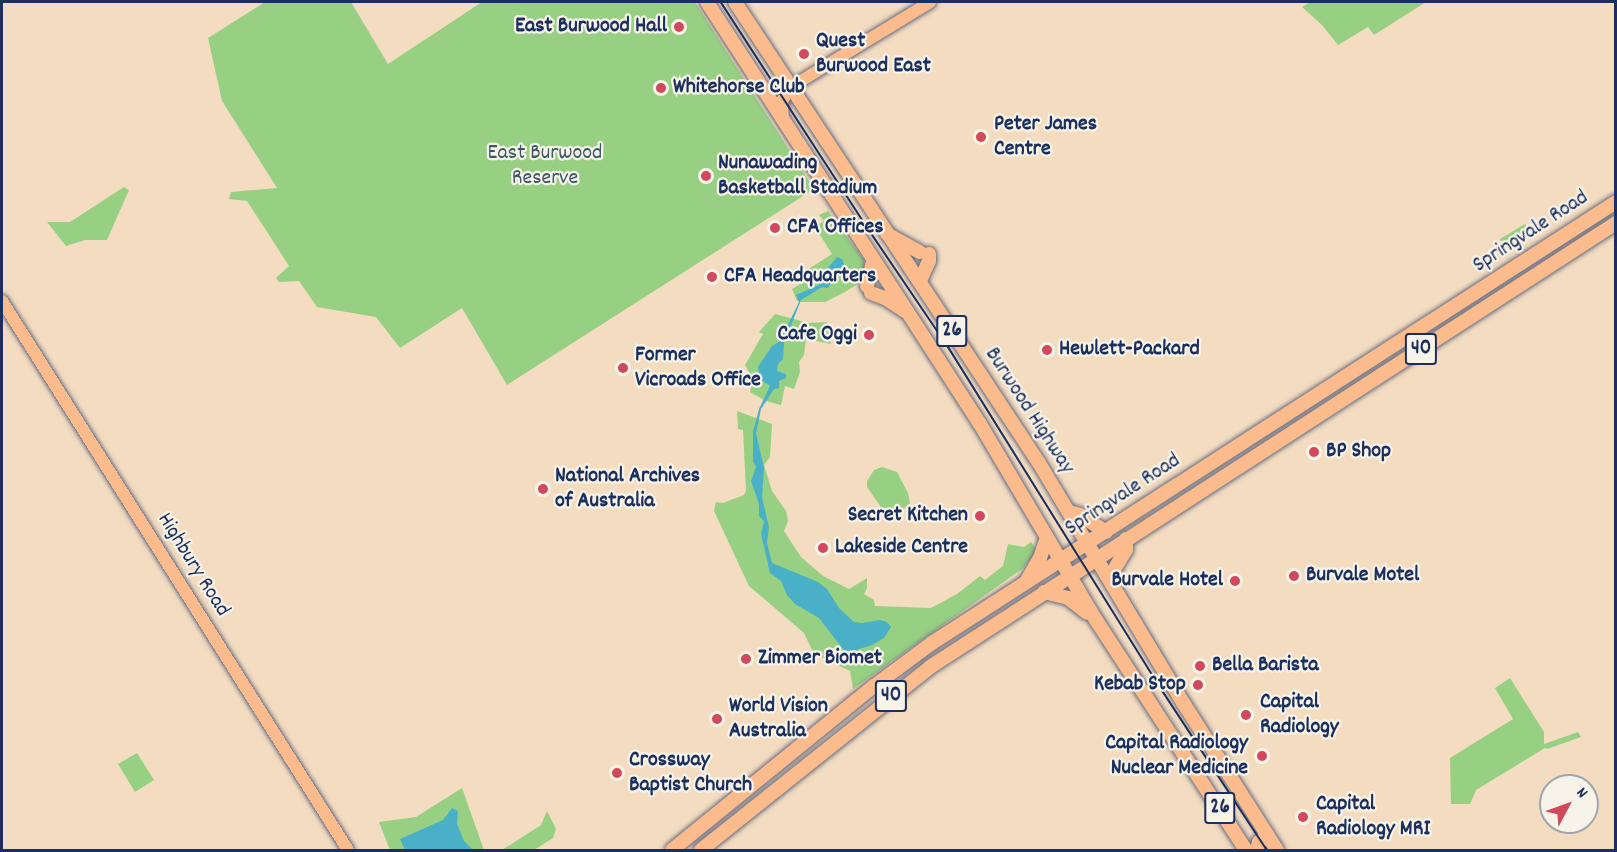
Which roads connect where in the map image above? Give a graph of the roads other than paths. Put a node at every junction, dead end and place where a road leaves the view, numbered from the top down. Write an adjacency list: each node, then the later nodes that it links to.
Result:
1 (706, 2): 5 (highway, 26)
2 (735, 2): 4 (highway, Burwood Highway / 26)
3 (930, 2): 4 (main road)
4 (794, 92): 5 (main road); 8 (highway, Burwood Highway / 26)
5 (783, 122): 9 (highway, 26)
6 (1616, 202): 14 (highway, Springvale Road / 40)
7 (1616, 223): 16 (highway, Springvale Road / 40)
8 (885, 232): 10 (highway, Burwood Highway / 26); 10 (highway)
9 (873, 262): 12 (highway, 26); 12 (highway)
10 (920, 280): 13 (highway, Burwood Highway / 26)
11 (2, 302): 28 (main road, Highbury Road)
12 (910, 314): 15 (highway, 26)
13 (1069, 512): 14 (highway); 17 (highway, Burwood Highway / 26)
14 (1106, 532): 17 (highway, Springvale Road / 40)
15 (1047, 538): 19 (highway, 26); 22 (highway)
16 (1126, 539): 18 (highway, Springvale Road / 40); 21 (highway)
17 (1088, 543): 18 (highway, Burwood Highway / 26); 19 (highway, Springvale Road / 40)
18 (1097, 558): 20 (highway, Springvale Road / 40); 21 (highway, Burwood Highway / 26)
19 (1061, 561): 20 (highway, 26); 22 (highway, Springvale Road / 40)
20 (1070, 576): 23 (highway, Springvale Road / 40); 24 (highway, 26)
21 (1109, 578): 27 (highway, Burwood Highway / 26)
22 (1024, 584): 25 (highway, Springvale Road / 40)
23 (1044, 592): 24 (highway); 26 (highway, Springvale Road / 40)
24 (1096, 620): 31 (highway, 26)
25 (908, 660): 26 (highway); 29 (highway, Springvale Road / 40)
26 (930, 667): 30 (highway, Springvale Road / 40)
27 (1267, 835): 32 (highway); 33 (highway, Burwood Highway / 26)
28 (348, 850)
29 (672, 850)
30 (701, 850)
31 (1246, 850)
32 (1257, 850)
33 (1277, 850)

